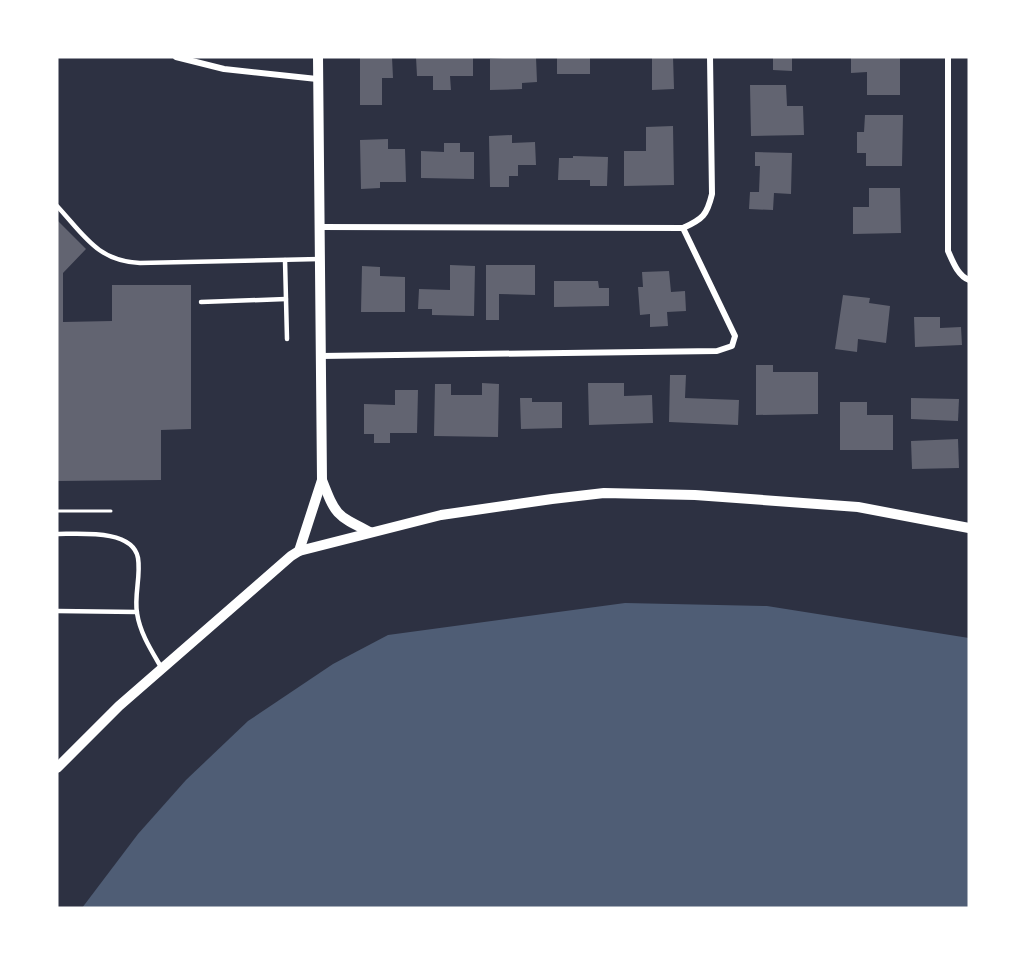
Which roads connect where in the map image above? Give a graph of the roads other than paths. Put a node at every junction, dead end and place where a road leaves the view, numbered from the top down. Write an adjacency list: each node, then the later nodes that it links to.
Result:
1 (176, 57): 5 (street)
2 (318, 57): 5 (street)
3 (710, 57): 8 (street)
4 (948, 57): 11 (street)
5 (317, 79): 7 (street)
6 (57, 206): 10 (lane)
7 (320, 227): 8 (street); 9 (street)
8 (683, 228): 15 (street)
9 (320, 259): 10 (lane); 15 (street)
10 (285, 260): 12 (lane)
11 (969, 280)
12 (286, 299): 13 (lane); 14 (lane)
13 (201, 302)
14 (287, 339)
15 (320, 356): 16 (street)
16 (322, 480): 18 (street); 20 (street)
17 (969, 528): 18 (street)
18 (370, 532): 20 (street)
19 (57, 534): 22 (lane)
20 (299, 551): 23 (street)
21 (57, 611): 22 (lane)
22 (137, 612): 23 (lane)
23 (162, 669): 24 (street)
24 (57, 768)

